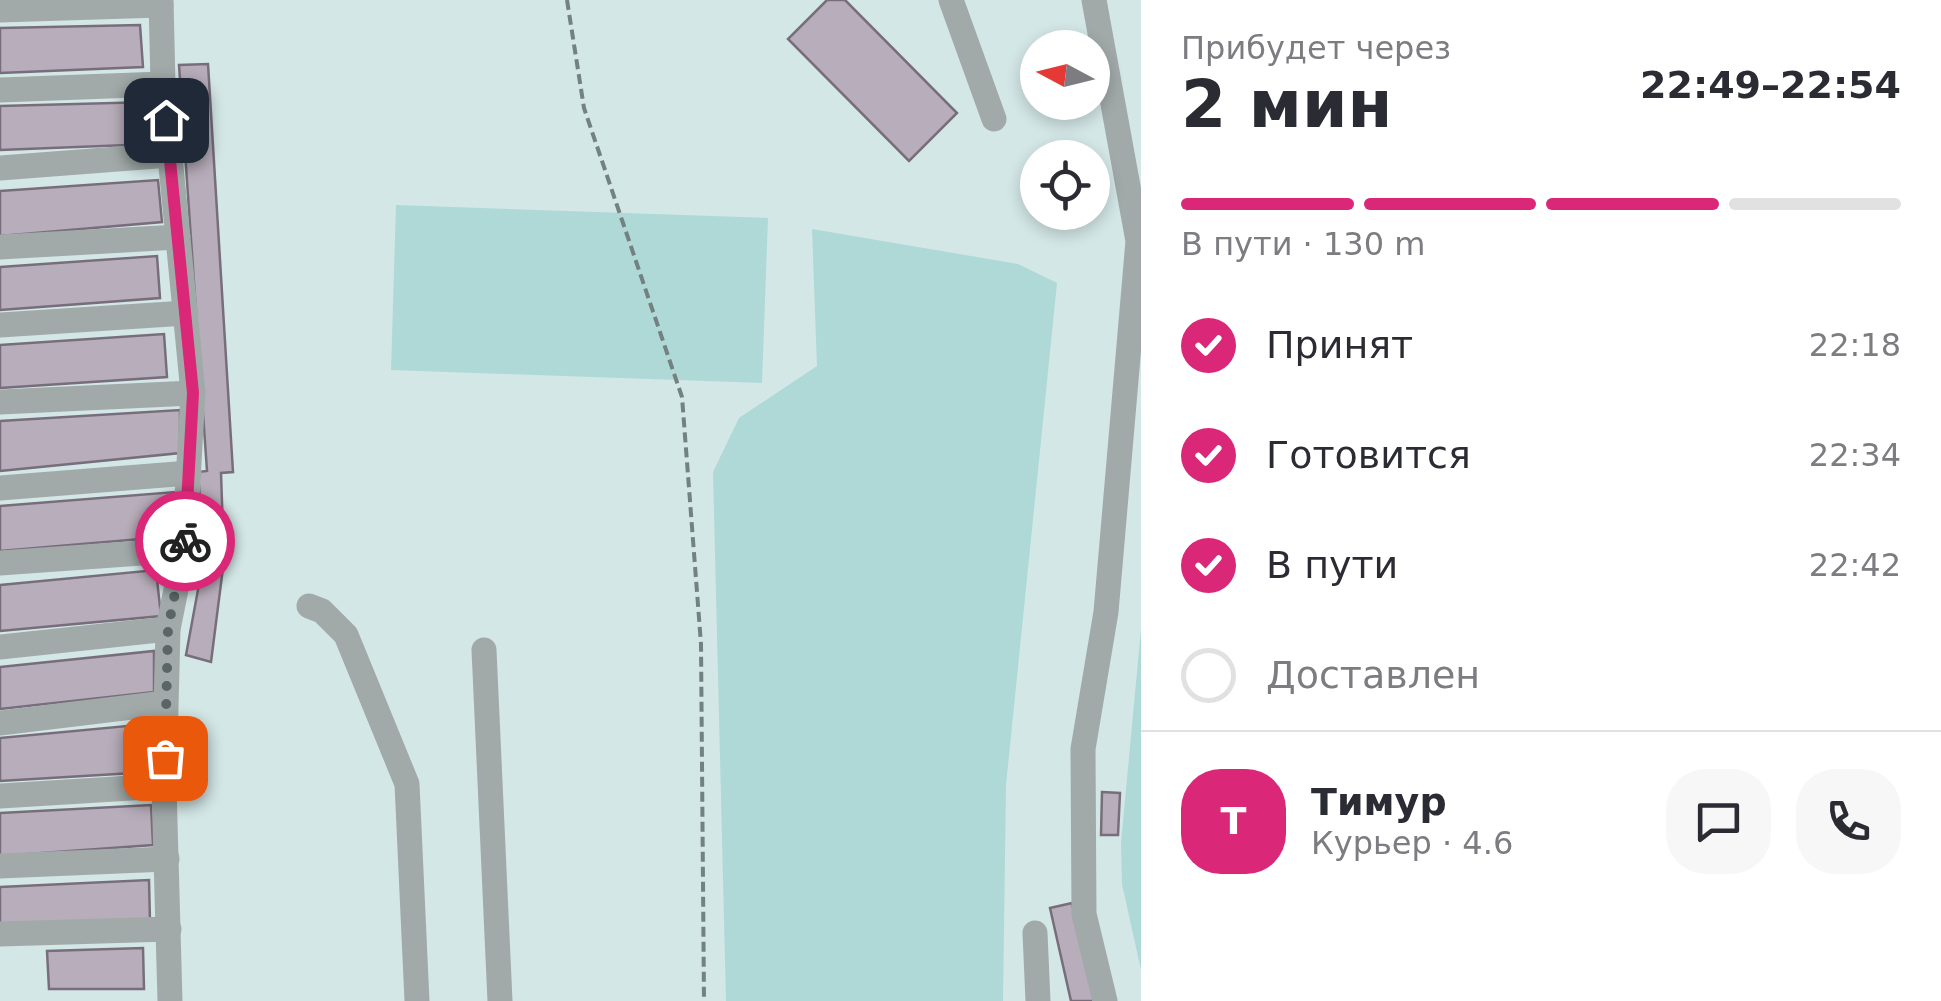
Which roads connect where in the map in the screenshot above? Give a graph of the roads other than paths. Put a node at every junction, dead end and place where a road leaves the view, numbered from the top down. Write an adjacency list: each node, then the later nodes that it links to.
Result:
1 (951, 0): 7 (lane)
2 (1094, 0): 37 (lane)
3 (161, 3): 4 (lane); 5 (lane)
4 (0, 10)
5 (163, 84): 6 (lane); 8 (lane)
6 (0, 90)
7 (994, 119)
8 (170, 155): 9 (lane); 10 (lane)
9 (0, 168)
10 (178, 237): 11 (lane); 12 (lane)
11 (0, 247)
12 (186, 313): 13 (lane); 14 (lane)
13 (0, 325)
14 (193, 393): 15 (lane); 16 (lane)
15 (0, 402)
16 (189, 473): 17 (lane); 18 (lane)
17 (0, 488)
18 (184, 550): 19 (lane); 21 (lane)
19 (0, 563)
20 (309, 606): 34 (lane)
21 (168, 629): 22 (lane); 24 (lane)
22 (0, 647)
23 (484, 650): 35 (lane)
24 (165, 703): 25 (lane); 26 (lane)
25 (0, 723)
26 (164, 786): 27 (lane); 28 (lane)
27 (0, 796)
28 (166, 858): 29 (lane); 30 (lane)
29 (0, 866)
30 (169, 929): 32 (lane); 33 (lane)
31 (1035, 933): 36 (lane)
32 (0, 934)
33 (170, 1001)
34 (418, 1001)
35 (500, 1001)
36 (1038, 1001)
37 (1106, 1001)

